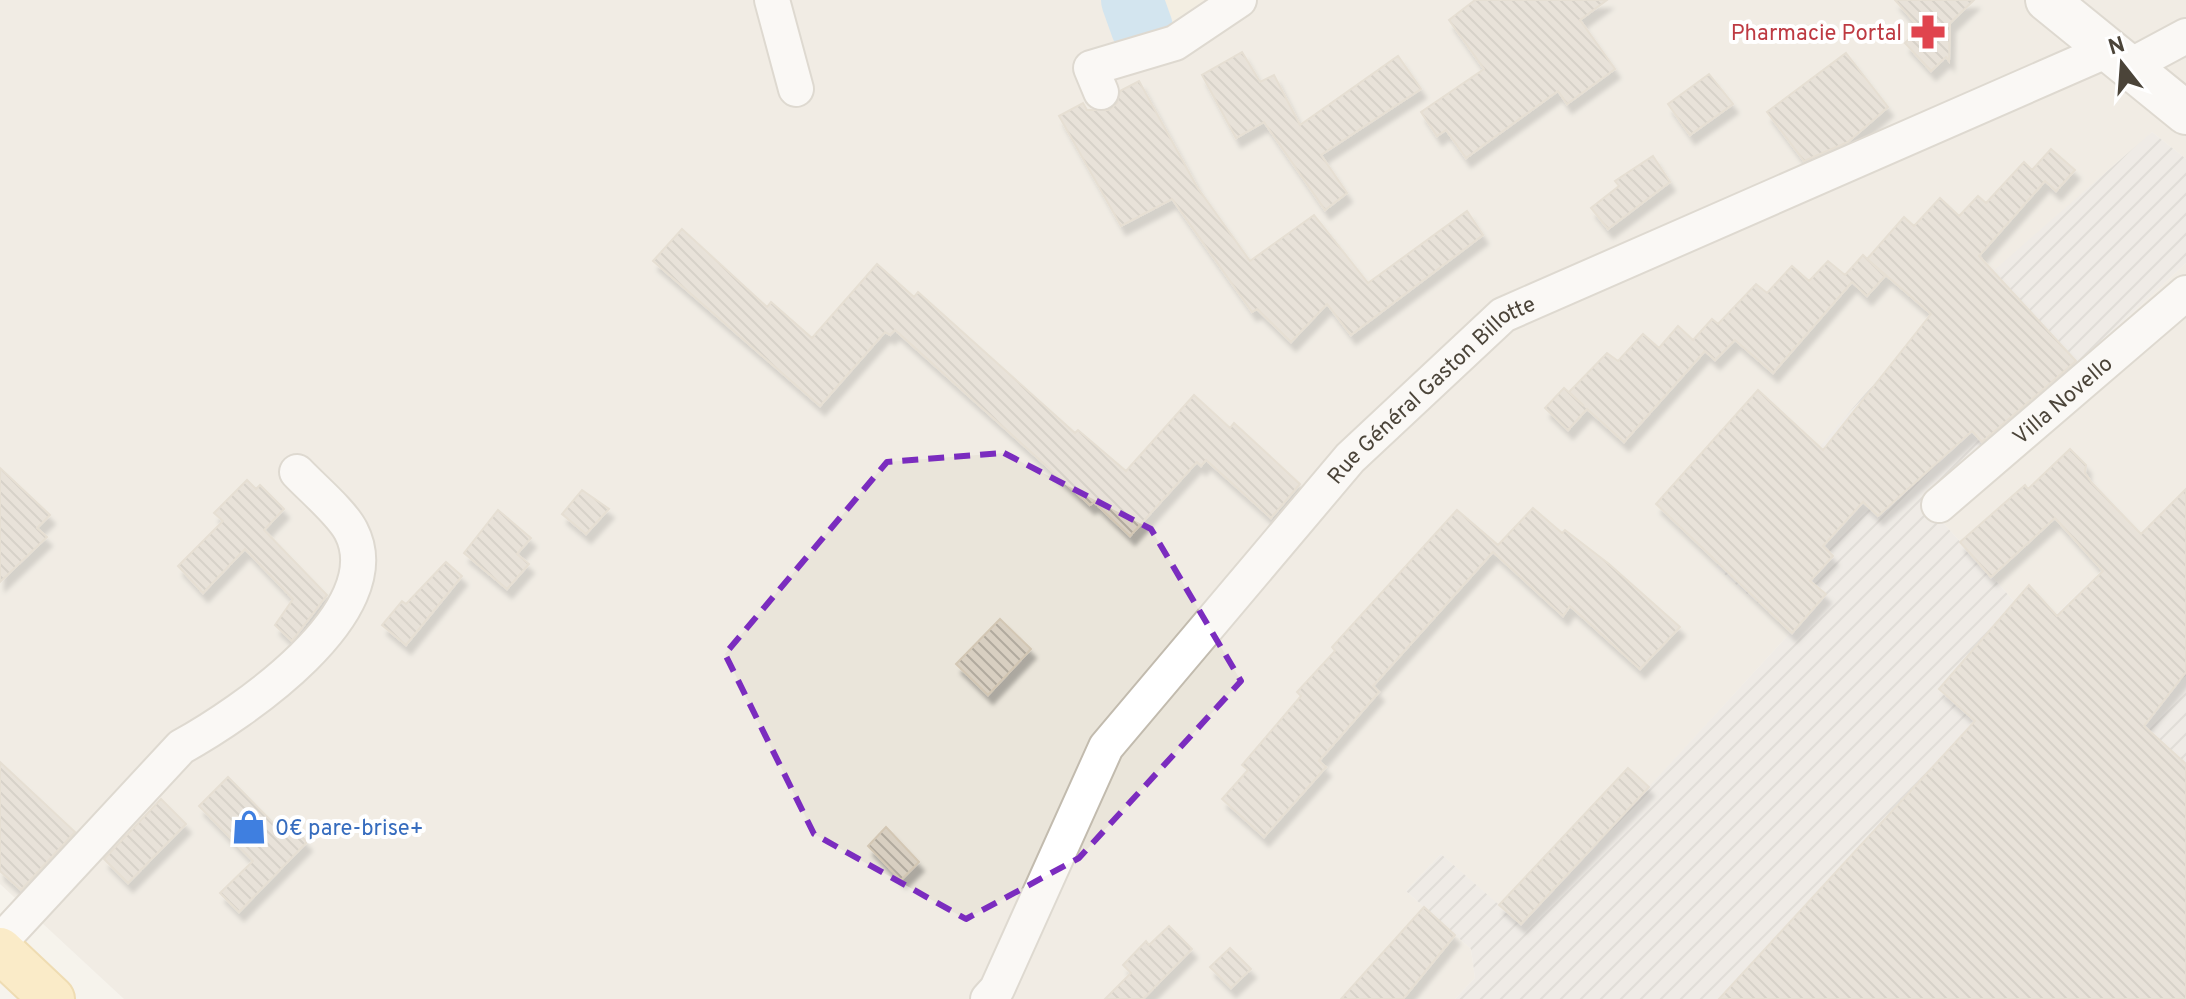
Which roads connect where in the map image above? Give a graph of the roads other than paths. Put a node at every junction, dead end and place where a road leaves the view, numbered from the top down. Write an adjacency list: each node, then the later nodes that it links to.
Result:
1 (772, 0): 6 (street)
2 (1239, 0): 7 (street)
3 (2047, 0): 5 (street)
4 (2186, 36): 5 (street, Rue Général Gaston Billotte)
5 (2119, 58): 8 (street); 15 (street, Rue Général Gaston Billotte)
6 (796, 89)
7 (1101, 92)
8 (2186, 113)
9 (2186, 293): 11 (street, Villa Novello)
10 (297, 472): 12 (street)
11 (1939, 505)
12 (0, 942)
13 (0, 950): 14 (main road)
14 (52, 999)
15 (988, 999)

